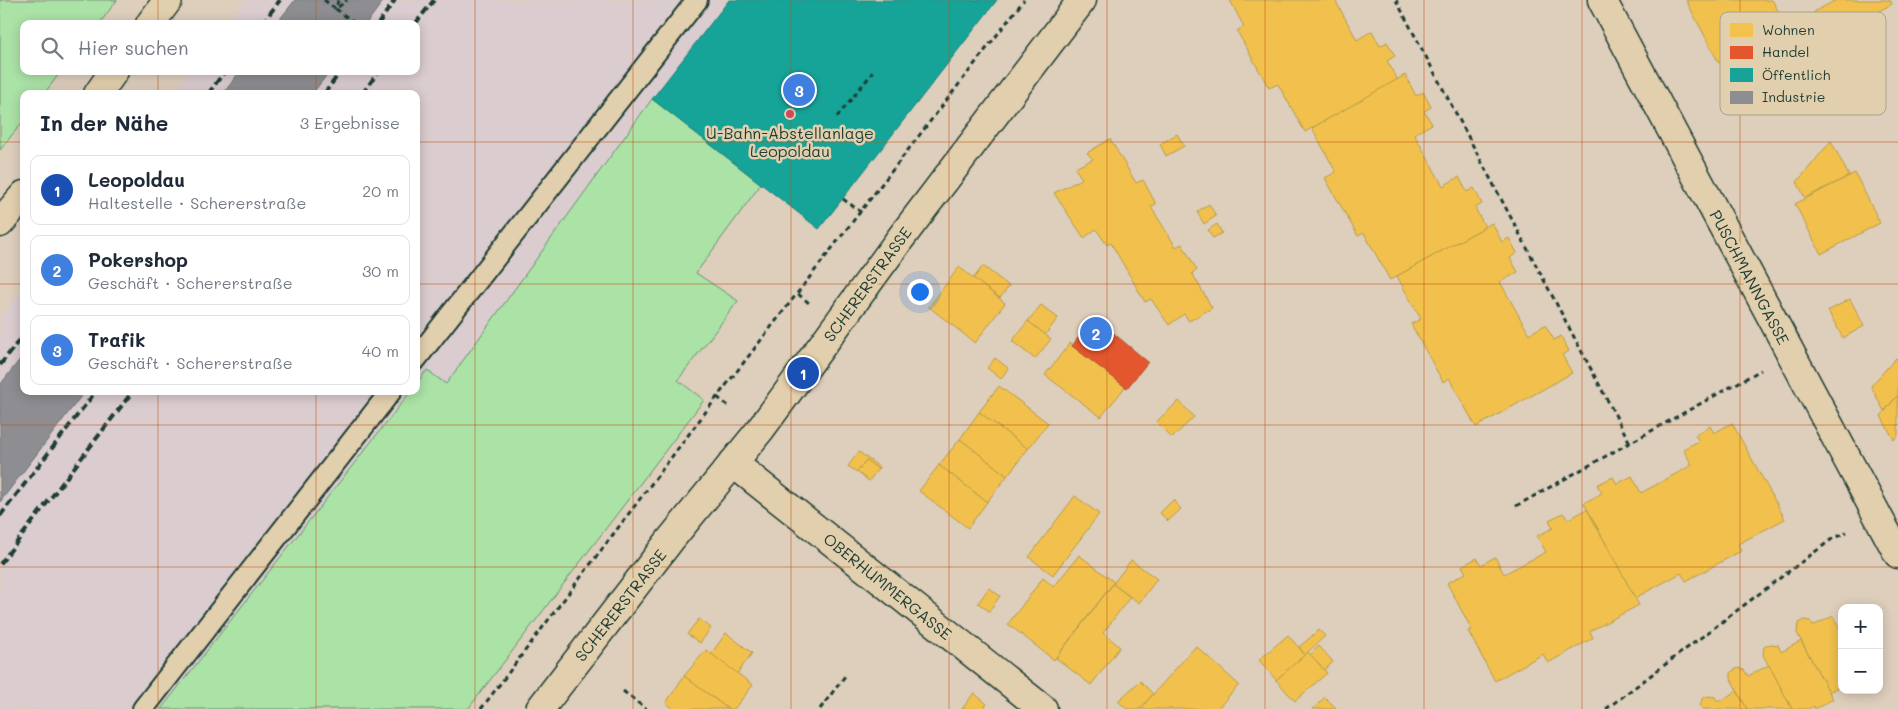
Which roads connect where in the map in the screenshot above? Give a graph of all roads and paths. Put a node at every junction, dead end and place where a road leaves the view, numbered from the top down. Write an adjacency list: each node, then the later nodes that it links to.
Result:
1 (168, 0): 11 (street)
2 (324, 0): 10 (path)
3 (338, 0): 10 (path)
4 (347, 0): 10 (path)
5 (697, 0): 23 (lane)
6 (1024, 0): 19 (path)
7 (1082, 0): 29 (street, SCHERERSTRASSE)
8 (1396, 0): 28 (path)
9 (1602, 0): 24 (street, PUSCHMANNGASSE)
10 (336, 9): 12 (path)
11 (153, 20)
12 (351, 20)
13 (873, 72): 16 (path)
14 (111, 75): 15 (street)
15 (101, 90)
16 (837, 117)
17 (843, 199): 19 (path)
18 (20, 200): 20 (street)
19 (861, 212): 21 (path)
20 (0, 223)
21 (798, 294): 22 (path); 26 (path)
22 (808, 309)
23 (420, 354)
24 (1791, 354): 28 (path); 31 (street, PUSCHMANNGASSE)
25 (388, 395): 35 (lane)
26 (717, 397): 27 (path); 36 (path)
27 (731, 408)
28 (1630, 443): 30 (path)
29 (733, 463): 37 (street, SCHERERSTRASSE); 40 (street, OBERHUMMERGASSE)
30 (1516, 506)
31 (1877, 516): 32 (street, PUSCHMANNGASSE); 41 (path)
32 (1898, 554)
33 (845, 676): 39 (path)
34 (622, 691): 38 (path)
35 (143, 709)
36 (481, 709)
37 (540, 709)
38 (646, 709)
39 (820, 709)
40 (1043, 709)
41 (1606, 709)

